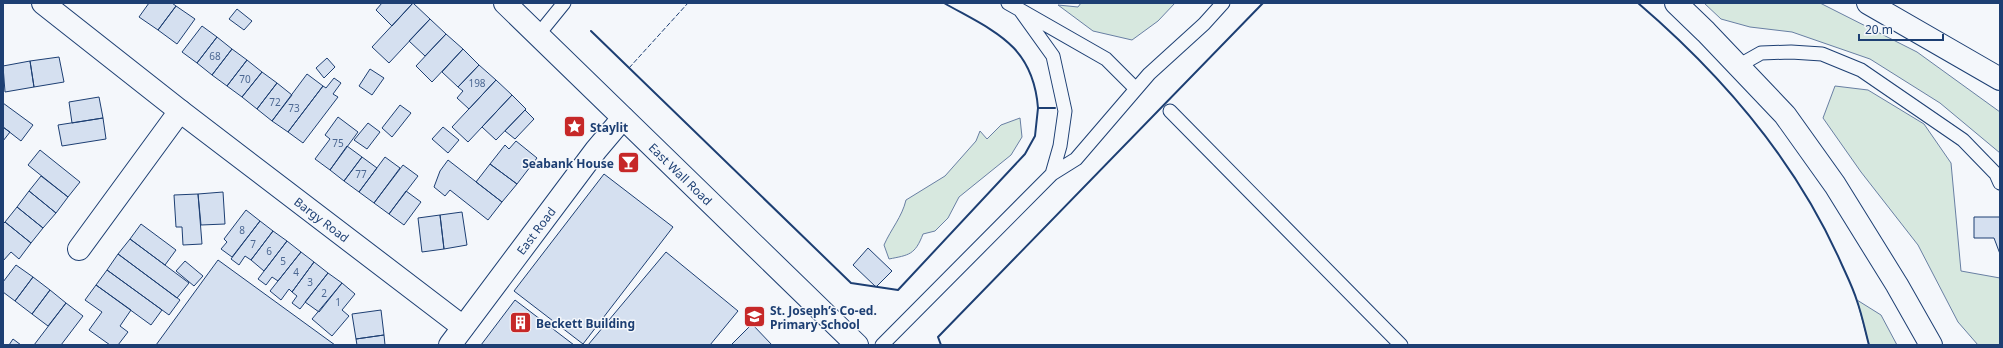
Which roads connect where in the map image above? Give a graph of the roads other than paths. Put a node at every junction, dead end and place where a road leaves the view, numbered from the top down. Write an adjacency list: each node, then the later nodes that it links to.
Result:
1 (43, 3): 13 (main road, Bargy Road)
2 (505, 3): 9 (main road, East Wall Road)
3 (564, 3): 9 (lane)
4 (1008, 3): 8 (lane)
5 (1223, 3): 12 (lane)
6 (1676, 3): 10 (main road)
7 (1868, 3): 11 (main road)
8 (1020, 10): 12 (lane); 16 (lane)
9 (538, 35): 15 (main road, East Wall Road)
10 (1738, 66): 17 (lane); 24 (main road)
11 (2000, 80)
12 (1136, 89): 16 (lane)
13 (180, 111): 18 (main road); 19 (main road, Bargy Road)
14 (1170, 111): 23 (lane)
15 (623, 118): 19 (main road, East Road); 21 (main road, East Wall Road)
16 (1052, 174): 22 (lane)
17 (2000, 183)
18 (79, 249)
19 (463, 327): 20 (main road, East Road)
20 (450, 345)
21 (857, 345)
22 (882, 345)
23 (1401, 345)
24 (1931, 345)

